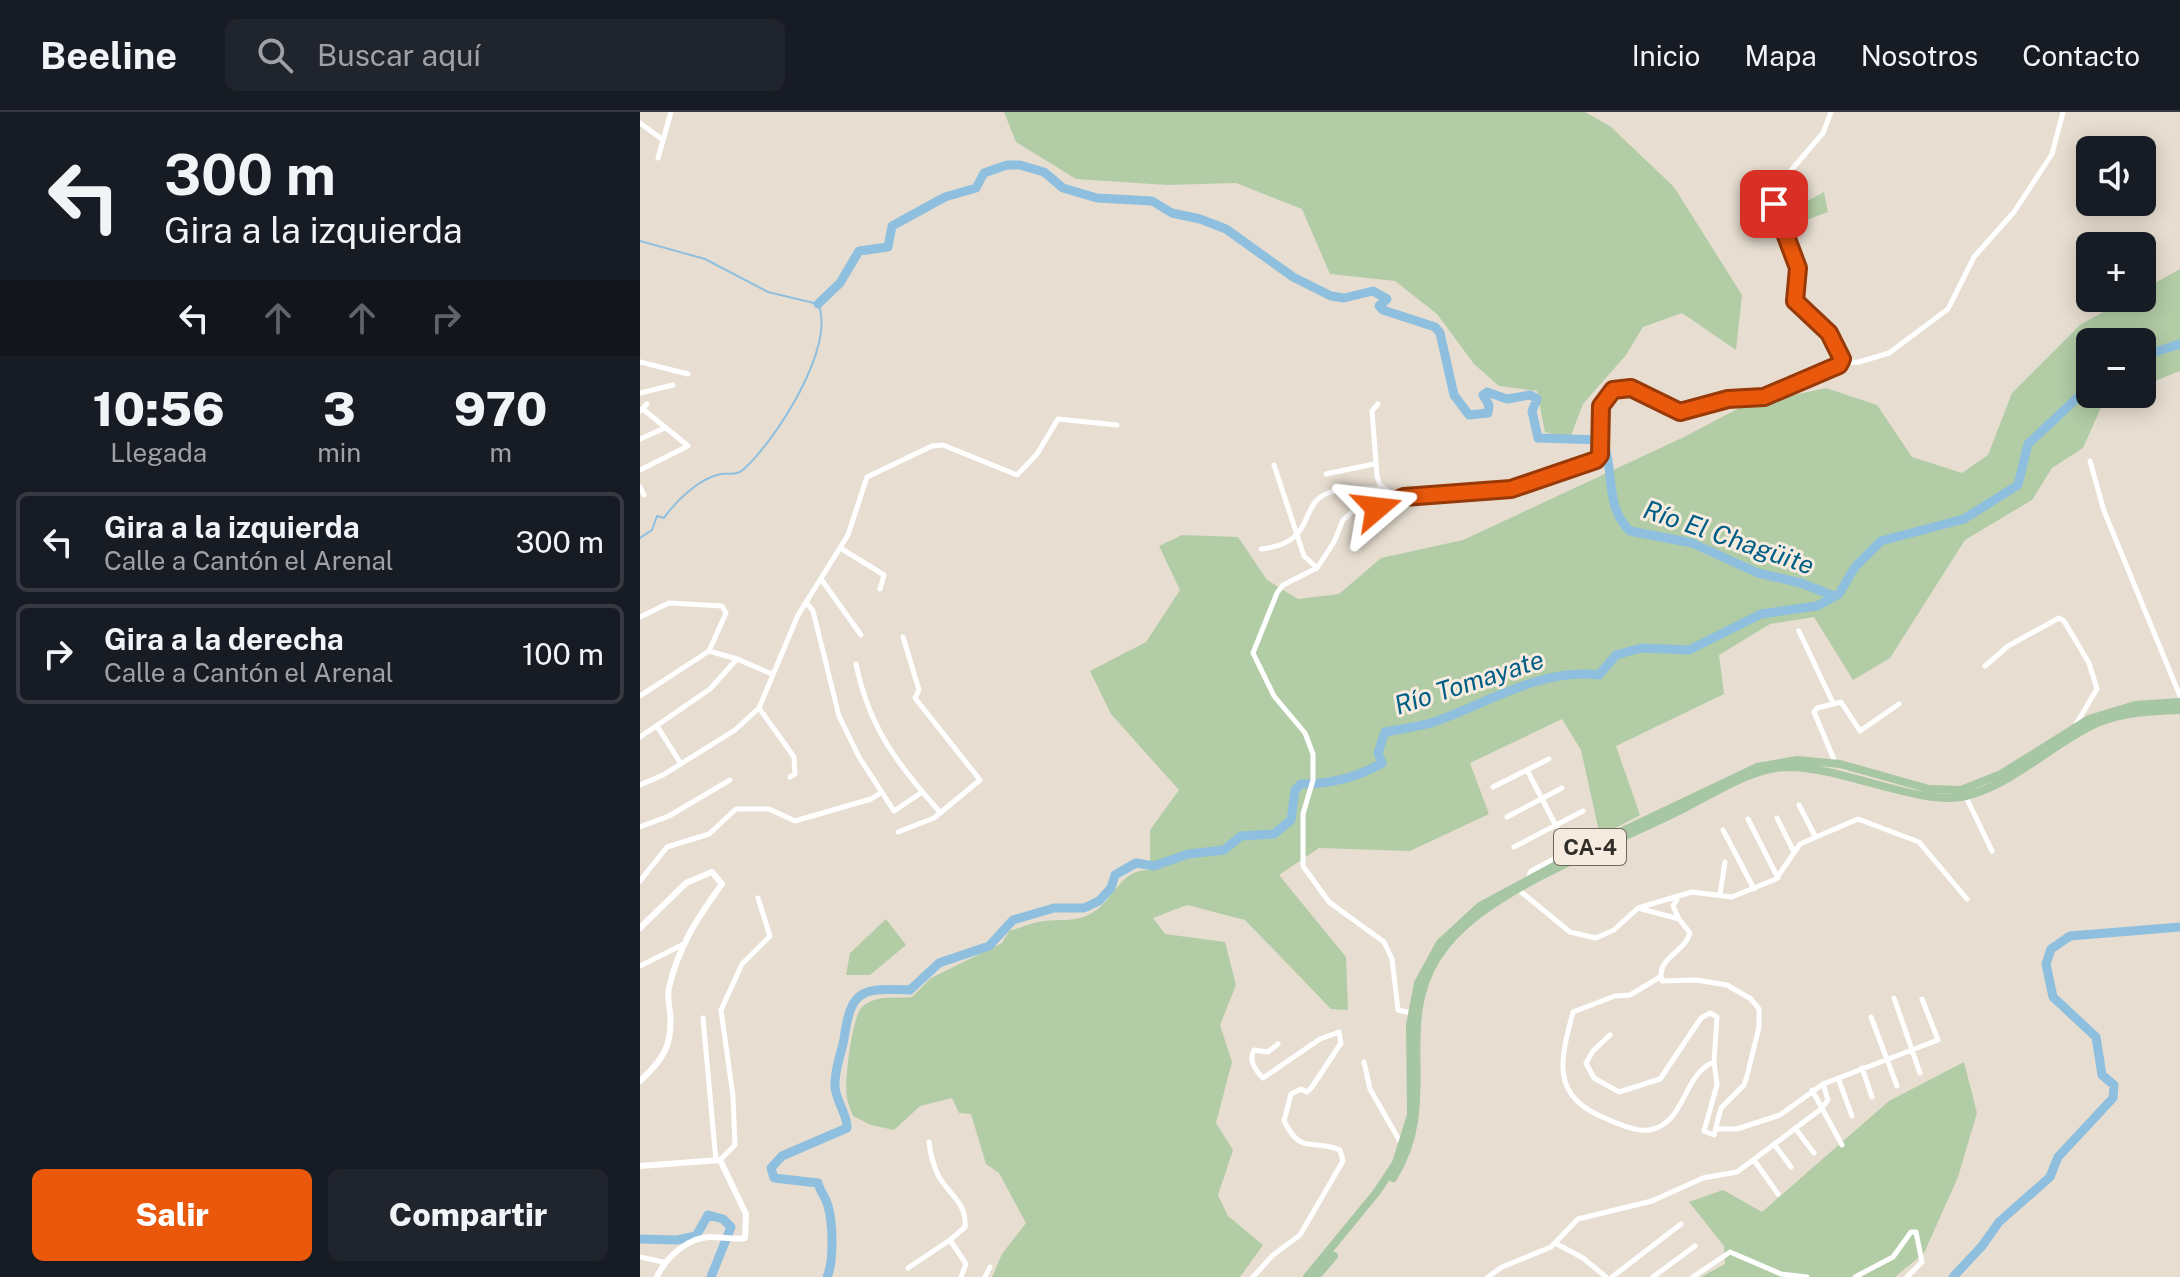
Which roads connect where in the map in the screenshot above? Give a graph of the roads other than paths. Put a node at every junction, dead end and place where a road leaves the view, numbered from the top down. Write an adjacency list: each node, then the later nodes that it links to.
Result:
1 (671, 112): 5 (street)
2 (1831, 112): 8 (street)
3 (2063, 112): 8 (street)
4 (640, 123): 5 (street)
5 (663, 140): 6 (street)
6 (658, 158)
7 (640, 362): 9 (street)
8 (1841, 363): 25 (street)
9 (688, 374)
10 (673, 385): 11 (street)
11 (640, 393)
12 (1378, 404): 18 (street)
13 (644, 408): 15 (street)
14 (1117, 425): 27 (street)
15 (665, 428): 16 (street); 20 (street)
16 (640, 439)
17 (2090, 461): 43 (street)
18 (1374, 464): 21 (street); 23 (street)
19 (1274, 465): 26 (street)
20 (640, 470)
21 (1326, 474)
22 (640, 487): 24 (street)
23 (1384, 489): 25 (street); 26 (street)
24 (644, 495)
25 (1397, 499): 29 (street)
26 (1298, 536): 28 (street); 29 (street)
27 (842, 549): 30 (street); 31 (street)
28 (1261, 549)
29 (1317, 568): 99 (street)
30 (821, 579): 32 (street); 35 (street)
31 (880, 589)
32 (806, 602): 41 (street); 61 (street)
33 (640, 617): 37 (street)
34 (1799, 631): 44 (street)
35 (861, 635)
36 (903, 637): 66 (street)
37 (709, 651): 38 (street); 42 (street)
38 (737, 659): 41 (street); 49 (street)
39 (856, 664): 62 (street)
40 (1985, 666): 48 (street)
41 (772, 674): 46 (street)
42 (640, 696)
43 (2180, 699): 48 (main road, CA-4)
44 (1832, 701): 45 (street); 53 (street)
45 (1899, 704)
46 (759, 708): 52 (street); 55 (street)
47 (2180, 710): 63 (main road, CA-4)
48 (2076, 724): 57 (main road, CA-4)
49 (657, 726): 50 (street); 52 (street)
50 (640, 737)
51 (1549, 759): 54 (street)
52 (681, 764): 58 (street)
53 (1837, 766): 57 (main road, CA-4); 76 (main road, CA-4); 86 (main road, CA-4)
54 (1527, 770): 59 (street); 64 (street)
55 (790, 777)
56 (730, 780): 72 (street)
57 (1895, 783): 63 (main road, CA-4)
58 (640, 785)
59 (1493, 787)
60 (1562, 788): 64 (street)
61 (882, 792): 62 (street); 84 (street)
62 (921, 793): 66 (street)
63 (1965, 796): 79 (street)
64 (1541, 798): 68 (street); 71 (street)
65 (1799, 805): 75 (street)
66 (939, 811): 74 (street)
67 (1583, 811): 71 (street)
68 (1507, 817)
69 (1777, 818): 80 (street)
70 (1748, 819): 82 (street)
71 (1555, 826): 77 (street); 78 (street)
72 (640, 827)
73 (1723, 830): 85 (street)
74 (898, 832)
75 (1815, 836): 80 (street); 90 (street)
76 (1597, 843): 78 (street); 83 (main road, CA-4)
77 (1514, 847)
78 (1569, 851): 83 (street)
79 (1992, 851)
80 (1794, 852): 82 (street)
81 (1725, 862): 87 (street)
82 (1778, 878): 85 (street)
83 (1528, 880): 99 (main road, CA-4)
84 (640, 881)
85 (1754, 889): 87 (street)
86 (1520, 891): 91 (street); 102 (main road, CA-4)
87 (1720, 894): 88 (street)
88 (1679, 895): 91 (street); 92 (street)
89 (758, 898): 127 (street)
90 (1967, 899)
91 (1638, 908): 92 (street)
92 (1679, 919): 96 (street)
93 (640, 928): 94 (street)
94 (682, 945): 95 (street); 113 (street)
95 (640, 966)
96 (1660, 977): 109 (street); 121 (street)
97 (1894, 998): 106 (street)
98 (1922, 999): 106 (street)
99 (1411, 1013): 102 (main road, CA-4)
100 (1871, 1017): 107 (street)
101 (703, 1018): 127 (street)
102 (1413, 1026): 105 (main road, CA-4)
103 (1610, 1035): 109 (street)
104 (1278, 1044): 143 (street)
105 (1414, 1049): 125 (main road, CA-4); 145 (main road, CA-4)
106 (1913, 1050): 107 (street); 111 (street)
107 (1889, 1061): 110 (street); 115 (street)
108 (1364, 1062): 125 (street)
109 (1714, 1062): 121 (street)
110 (1862, 1068): 112 (street); 117 (street)
111 (1920, 1073)
112 (1838, 1078): 114 (street); 119 (street)
113 (640, 1081)
114 (1823, 1084): 116 (street); 118 (street)
115 (1897, 1086)
116 (1812, 1090): 118 (street); 121 (street)
117 (1872, 1097)
118 (1821, 1109): 120 (street); 124 (street)
119 (1852, 1116)
120 (1795, 1128): 123 (street); 126 (street)
121 (1717, 1129)
122 (929, 1142): 133 (street)
123 (1774, 1144): 128 (street); 130 (street)
124 (1842, 1145)
125 (1403, 1146): 144 (main road, CA-4)
126 (1814, 1153)
127 (718, 1160): 129 (street); 137 (street)
128 (1754, 1160): 131 (street); 134 (street)
129 (640, 1166)
130 (1791, 1167)
131 (1778, 1194)
132 (1681, 1224): 148 (street)
133 (950, 1240): 139 (street); 141 (street)
134 (1555, 1243): 146 (street); 147 (street)
135 (1695, 1246): 149 (street)
136 (640, 1257): 137 (street)
137 (663, 1262): 140 (street)
138 (990, 1267): 142 (street)
139 (908, 1268)
140 (657, 1277)
141 (961, 1277)
142 (985, 1277)
143 (1253, 1277)
144 (1307, 1277)
145 (1316, 1277)
146 (1488, 1277)
147 (1606, 1277)
148 (1612, 1277)
149 (1653, 1277)
150 (1693, 1277): 151 (street)
151 (1807, 1277)
152 (1855, 1277): 153 (street)
153 (1907, 1277)

